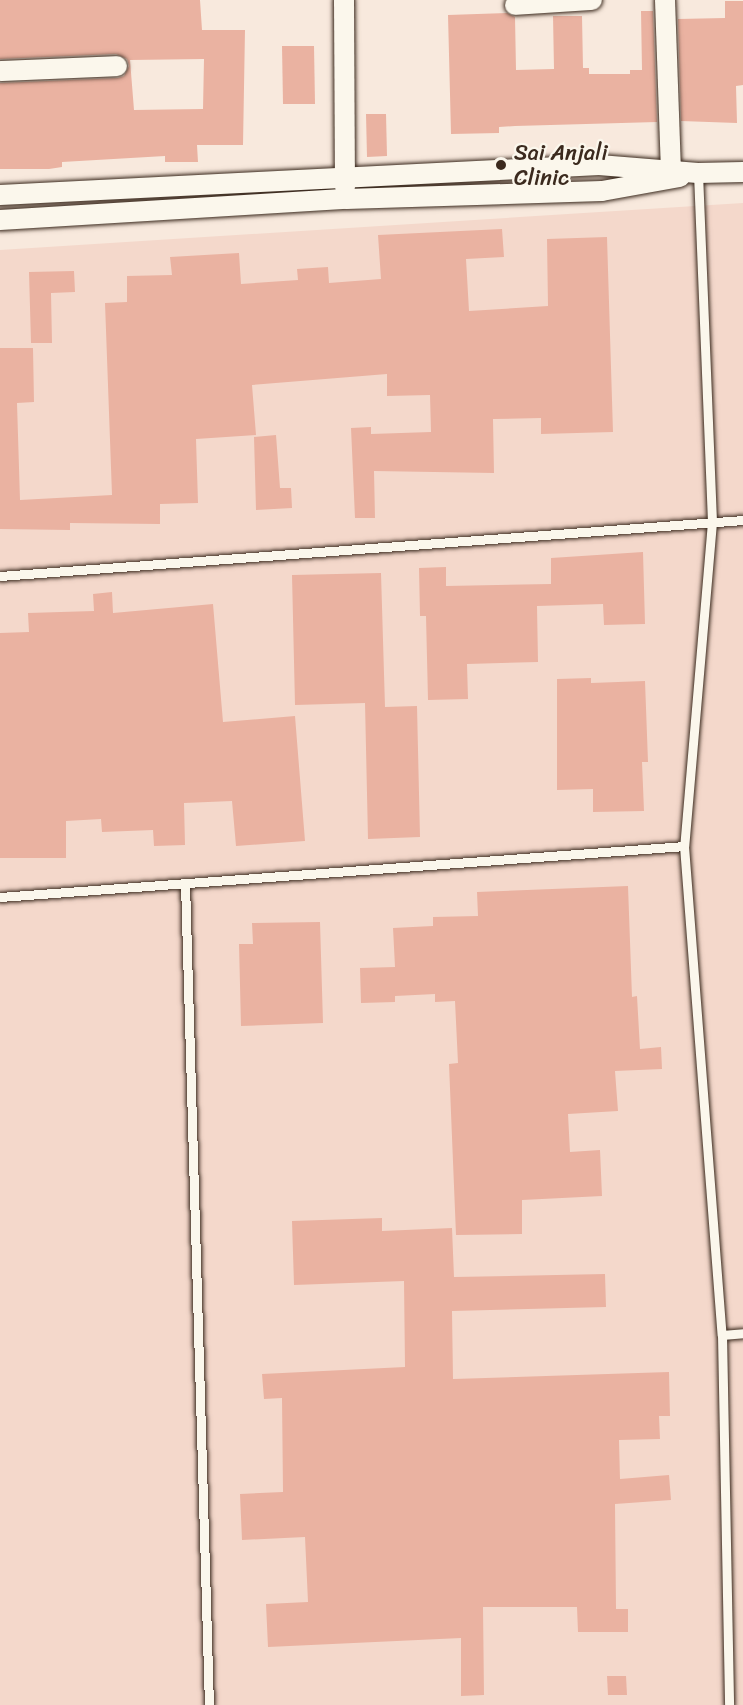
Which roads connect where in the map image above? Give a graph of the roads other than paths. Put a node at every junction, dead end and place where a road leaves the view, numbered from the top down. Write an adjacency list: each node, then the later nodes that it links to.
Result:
1 (344, 0): 10 (street)
2 (592, 0): 4 (street)
3 (665, 0): 7 (street)
4 (525, 3)
5 (117, 66): 6 (street)
6 (0, 71)
7 (671, 170): 9 (street); 10 (street)
8 (743, 172): 9 (street)
9 (698, 173): 12 (street); 15 (lane)
10 (345, 175): 11 (street); 12 (street)
11 (0, 195)
12 (345, 198): 13 (street)
13 (0, 220)
14 (743, 520): 15 (lane)
15 (712, 522): 16 (lane); 17 (lane)
16 (0, 576)
17 (684, 846): 18 (lane); 21 (lane)
18 (185, 883): 19 (lane); 22 (lane)
19 (0, 897)
20 (743, 1334): 21 (lane)
21 (722, 1335): 23 (lane)
22 (209, 1705)
23 (729, 1705)

